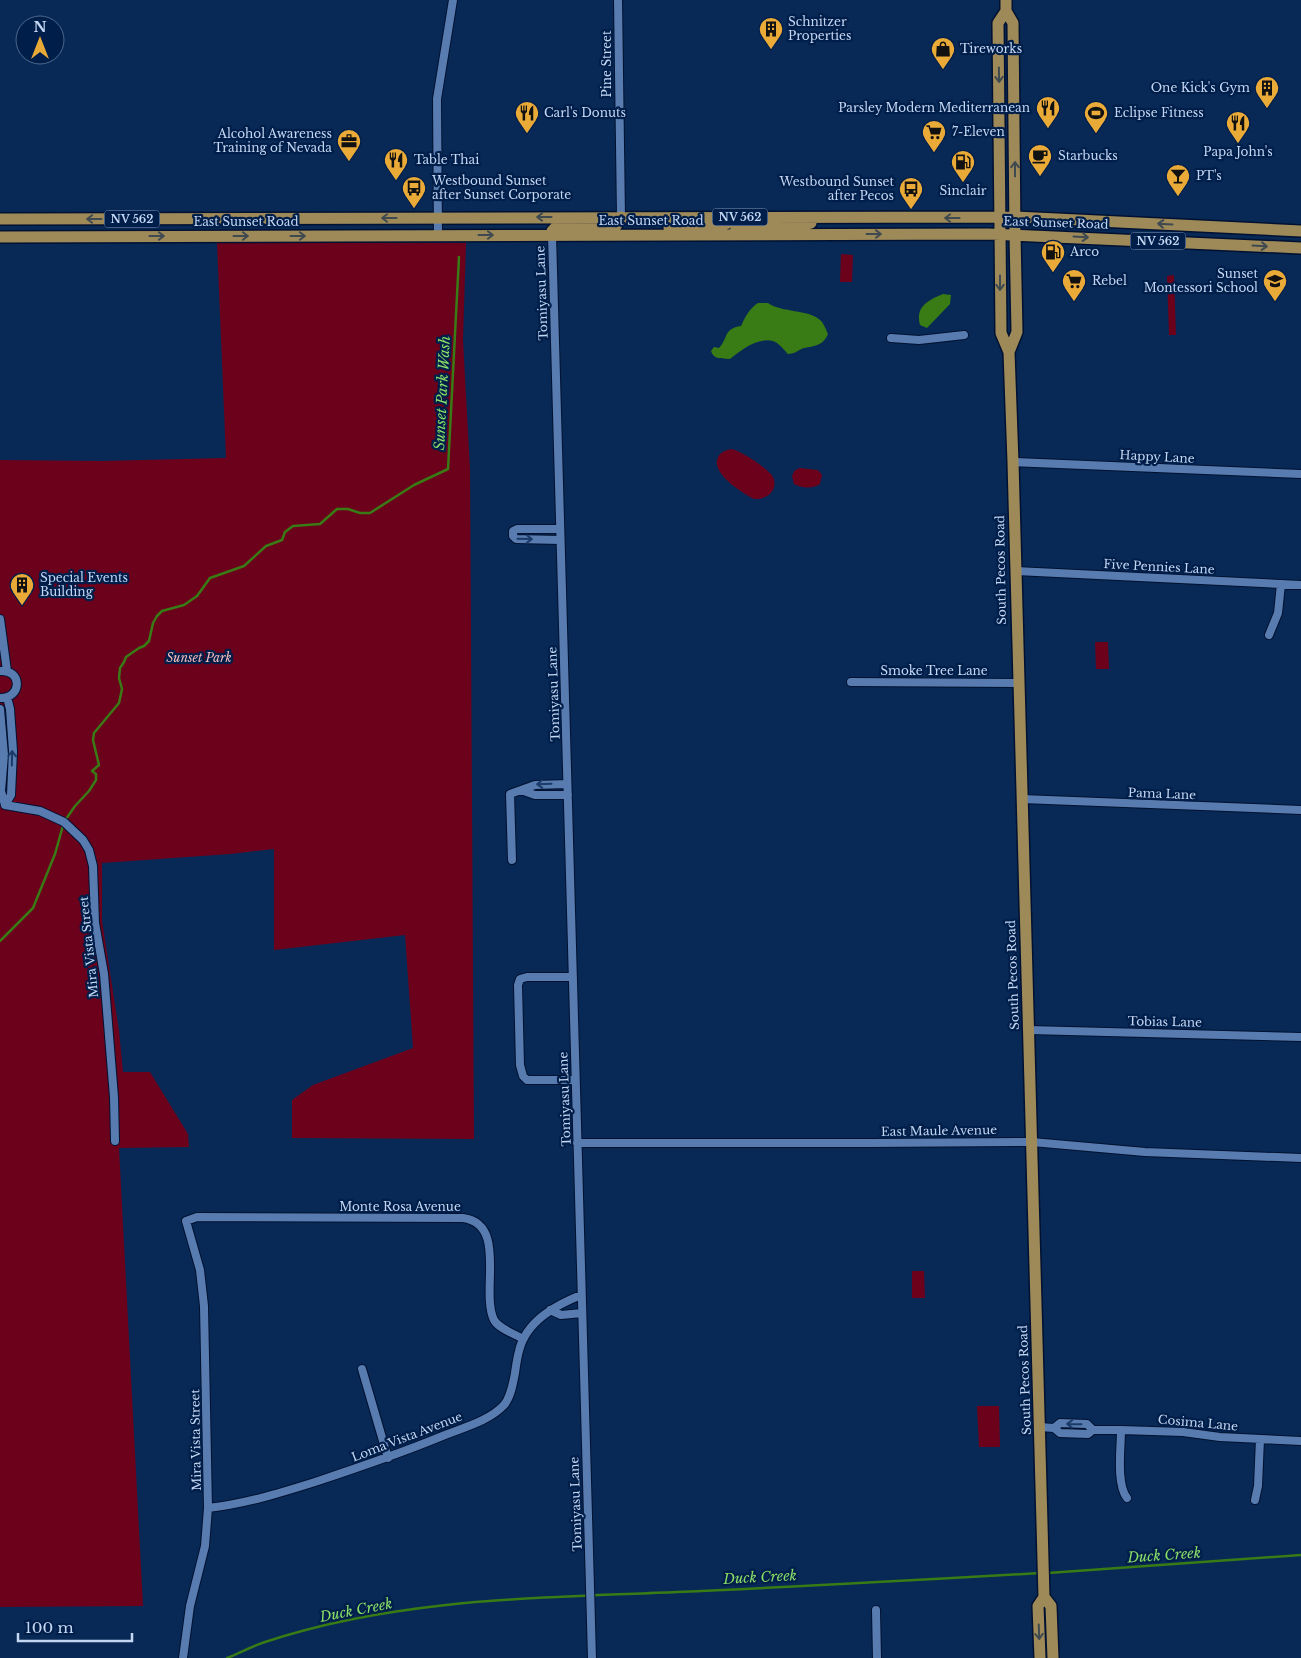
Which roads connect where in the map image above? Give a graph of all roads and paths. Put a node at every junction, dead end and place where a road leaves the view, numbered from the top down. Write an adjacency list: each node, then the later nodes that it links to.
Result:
1 (453, 0): 8 (street)
2 (618, 0): 4 (street, Pine Street)
3 (1006, 6): 6 (main road, South Pecos Road, one-way to 3); 10 (main road, South Pecos Road, one-way to 10)
4 (621, 217): 5 (main road, East Sunset Road / NV 562); 8 (main road, East Sunset Road / NV 562, one-way to 8); 19 (main road)
5 (733, 217): 9 (main road, East Sunset Road / NV 562); 20 (main road)
6 (1015, 217): 10 (main road, East Sunset Road / NV 562); 12 (main road, East Sunset Road / NV 562, one-way to 6); 17 (main road, South Pecos Road)
7 (265, 218): 8 (main road, East Sunset Road / NV 562, one-way to 7); 11 (main road, East Sunset Road / NV 562, one-way to 11); 21 (main road)
8 (438, 218): 18 (street)
9 (827, 218): 10 (main road, East Sunset Road / NV 562, one-way to 9); 15 (main road)
10 (1000, 218): 16 (main road, South Pecos Road)
11 (0, 219)
12 (1230, 228): 13 (main road, East Sunset Road / NV 562); 23 (main road)
13 (1289, 230): 14 (main road, East Sunset Road / NV 562); 24 (main road)
14 (1301, 231)
15 (733, 234): 16 (main road, East Sunset Road / NV 562, one-way to 16); 20 (main road, East Sunset Road / NV 562)
16 (1000, 234): 17 (main road, East Sunset Road / NV 562); 28 (main road, South Pecos Road, one-way to 28)
17 (1014, 234): 23 (main road, East Sunset Road / NV 562, one-way to 23); 28 (main road, South Pecos Road)
18 (438, 235): 19 (main road, East Sunset Road / NV 562, one-way to 19); 21 (main road, East Sunset Road / NV 562, one-way to 18)
19 (552, 235): 20 (main road, East Sunset Road / NV 562); 31 (street, Tomiyasu Lane)
20 (621, 235)
21 (265, 236): 22 (main road, East Sunset Road / NV 562, one-way to 21)
22 (0, 237)
23 (1161, 241): 24 (main road, East Sunset Road / NV 562)
24 (1238, 245): 25 (main road, East Sunset Road / NV 562, one-way to 25)
25 (1301, 248)
26 (964, 335): 27 (street)
27 (892, 338)
28 (1009, 352): 29 (main road, South Pecos Road)
29 (1013, 462): 30 (street, Happy Lane); 33 (main road, South Pecos Road)
30 (1301, 474)
31 (560, 529): 32 (street, Tomiyasu Lane); 32 (street, one-way to 32)
32 (560, 540): 43 (street, Tomiyasu Lane)
33 (1015, 571): 34 (street, Five Pennies Lane); 40 (main road, South Pecos Road)
34 (1281, 584): 35 (street, Five Pennies Lane); 37 (street)
35 (1301, 585)
36 (0, 619): 38 (street)
37 (1269, 635)
38 (4, 671): 41 (street)
39 (851, 682): 40 (street, Smoke Tree Lane)
40 (1018, 683): 46 (main road, South Pecos Road)
41 (3, 698): 47 (street, one-way to 41)
42 (0, 709): 47 (street)
43 (567, 784): 44 (street, one-way to 44); 45 (street, Tomiyasu Lane)
44 (521, 790): 45 (street); 49 (street)
45 (568, 795): 50 (street, Tomiyasu Lane)
46 (1022, 799): 48 (street, Pama Lane); 51 (main road, South Pecos Road)
47 (5, 805): 54 (street, Mira Vista Street)
48 (1301, 810)
49 (512, 860)
50 (573, 977): 53 (street, Tomiyasu Lane); 53 (street)
51 (1029, 1030): 52 (street, Tobias Lane); 55 (main road, South Pecos Road)
52 (1301, 1037)
53 (575, 1080): 56 (street, Tomiyasu Lane)
54 (115, 1141)
55 (1032, 1142): 56 (street, East Maule Avenue); 57 (street, East Maule Avenue); 64 (main road, South Pecos Road)
56 (577, 1143): 59 (street, Tomiyasu Lane)
57 (1301, 1158)
58 (186, 1221): 62 (street, Monte Rosa Avenue); 71 (street, Mira Vista Street)
59 (582, 1295): 60 (street, Loma Vista Avenue); 61 (street, Tomiyasu Lane)
60 (550, 1310): 61 (street); 62 (street, Loma Vista Avenue)
61 (582, 1313): 75 (street, Tomiyasu Lane)
62 (524, 1339): 68 (street, Loma Vista Avenue)
63 (362, 1369): 68 (street)
64 (1040, 1427): 65 (street, Cosima Lane); 72 (main road, South Pecos Road)
65 (1121, 1430): 66 (street, Cosima Lane); 69 (street)
66 (1260, 1439): 67 (street, Cosima Lane); 70 (street)
67 (1301, 1441)
68 (388, 1458): 71 (street, Loma Vista Avenue)
69 (1127, 1498)
70 (1255, 1500)
71 (208, 1508): 74 (street, Mira Vista Street)
72 (1046, 1595): 77 (main road, South Pecos Road, one-way to 77); 78 (main road)
73 (876, 1610): 76 (street)
74 (182, 1656)
75 (592, 1658)
76 (877, 1658)
77 (1040, 1658)
78 (1053, 1658)

